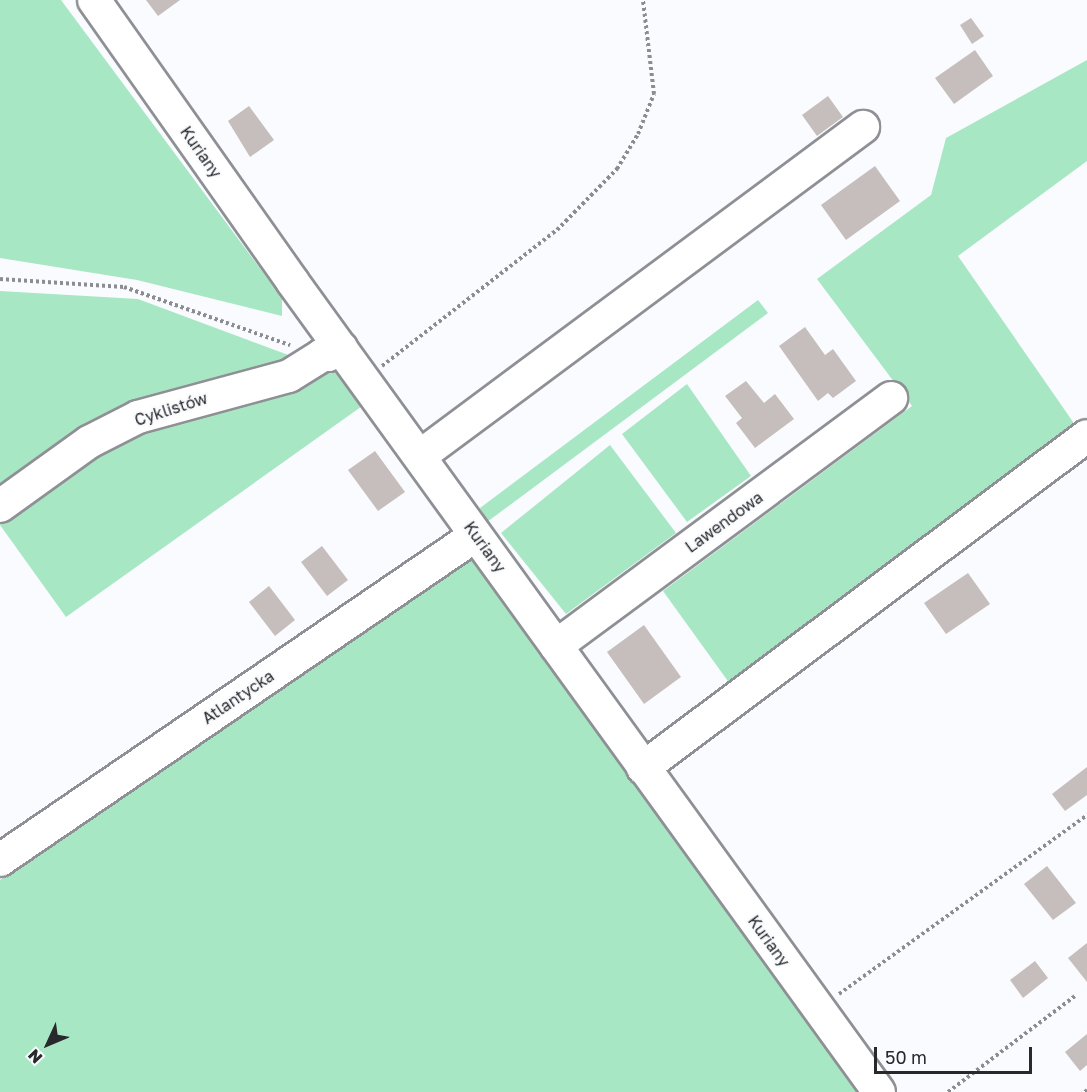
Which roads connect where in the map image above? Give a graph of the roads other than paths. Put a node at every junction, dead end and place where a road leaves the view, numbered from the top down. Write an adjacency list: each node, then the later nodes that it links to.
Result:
1 (94, 0): 3 (street, Kuriany)
2 (863, 127): 6 (street)
3 (331, 352): 6 (street, Kuriany); 7 (street, Cyklistów)
4 (891, 398): 9 (street, Lawendowa)
5 (1087, 436): 10 (street)
6 (420, 456): 8 (street, Kuriany)
7 (0, 506)
8 (476, 535): 9 (street, Kuriany); 11 (street, Atlantycka)
9 (556, 646): 10 (street, Kuriany)
10 (643, 768): 12 (street, Kuriany)
11 (0, 860)
12 (879, 1092)

